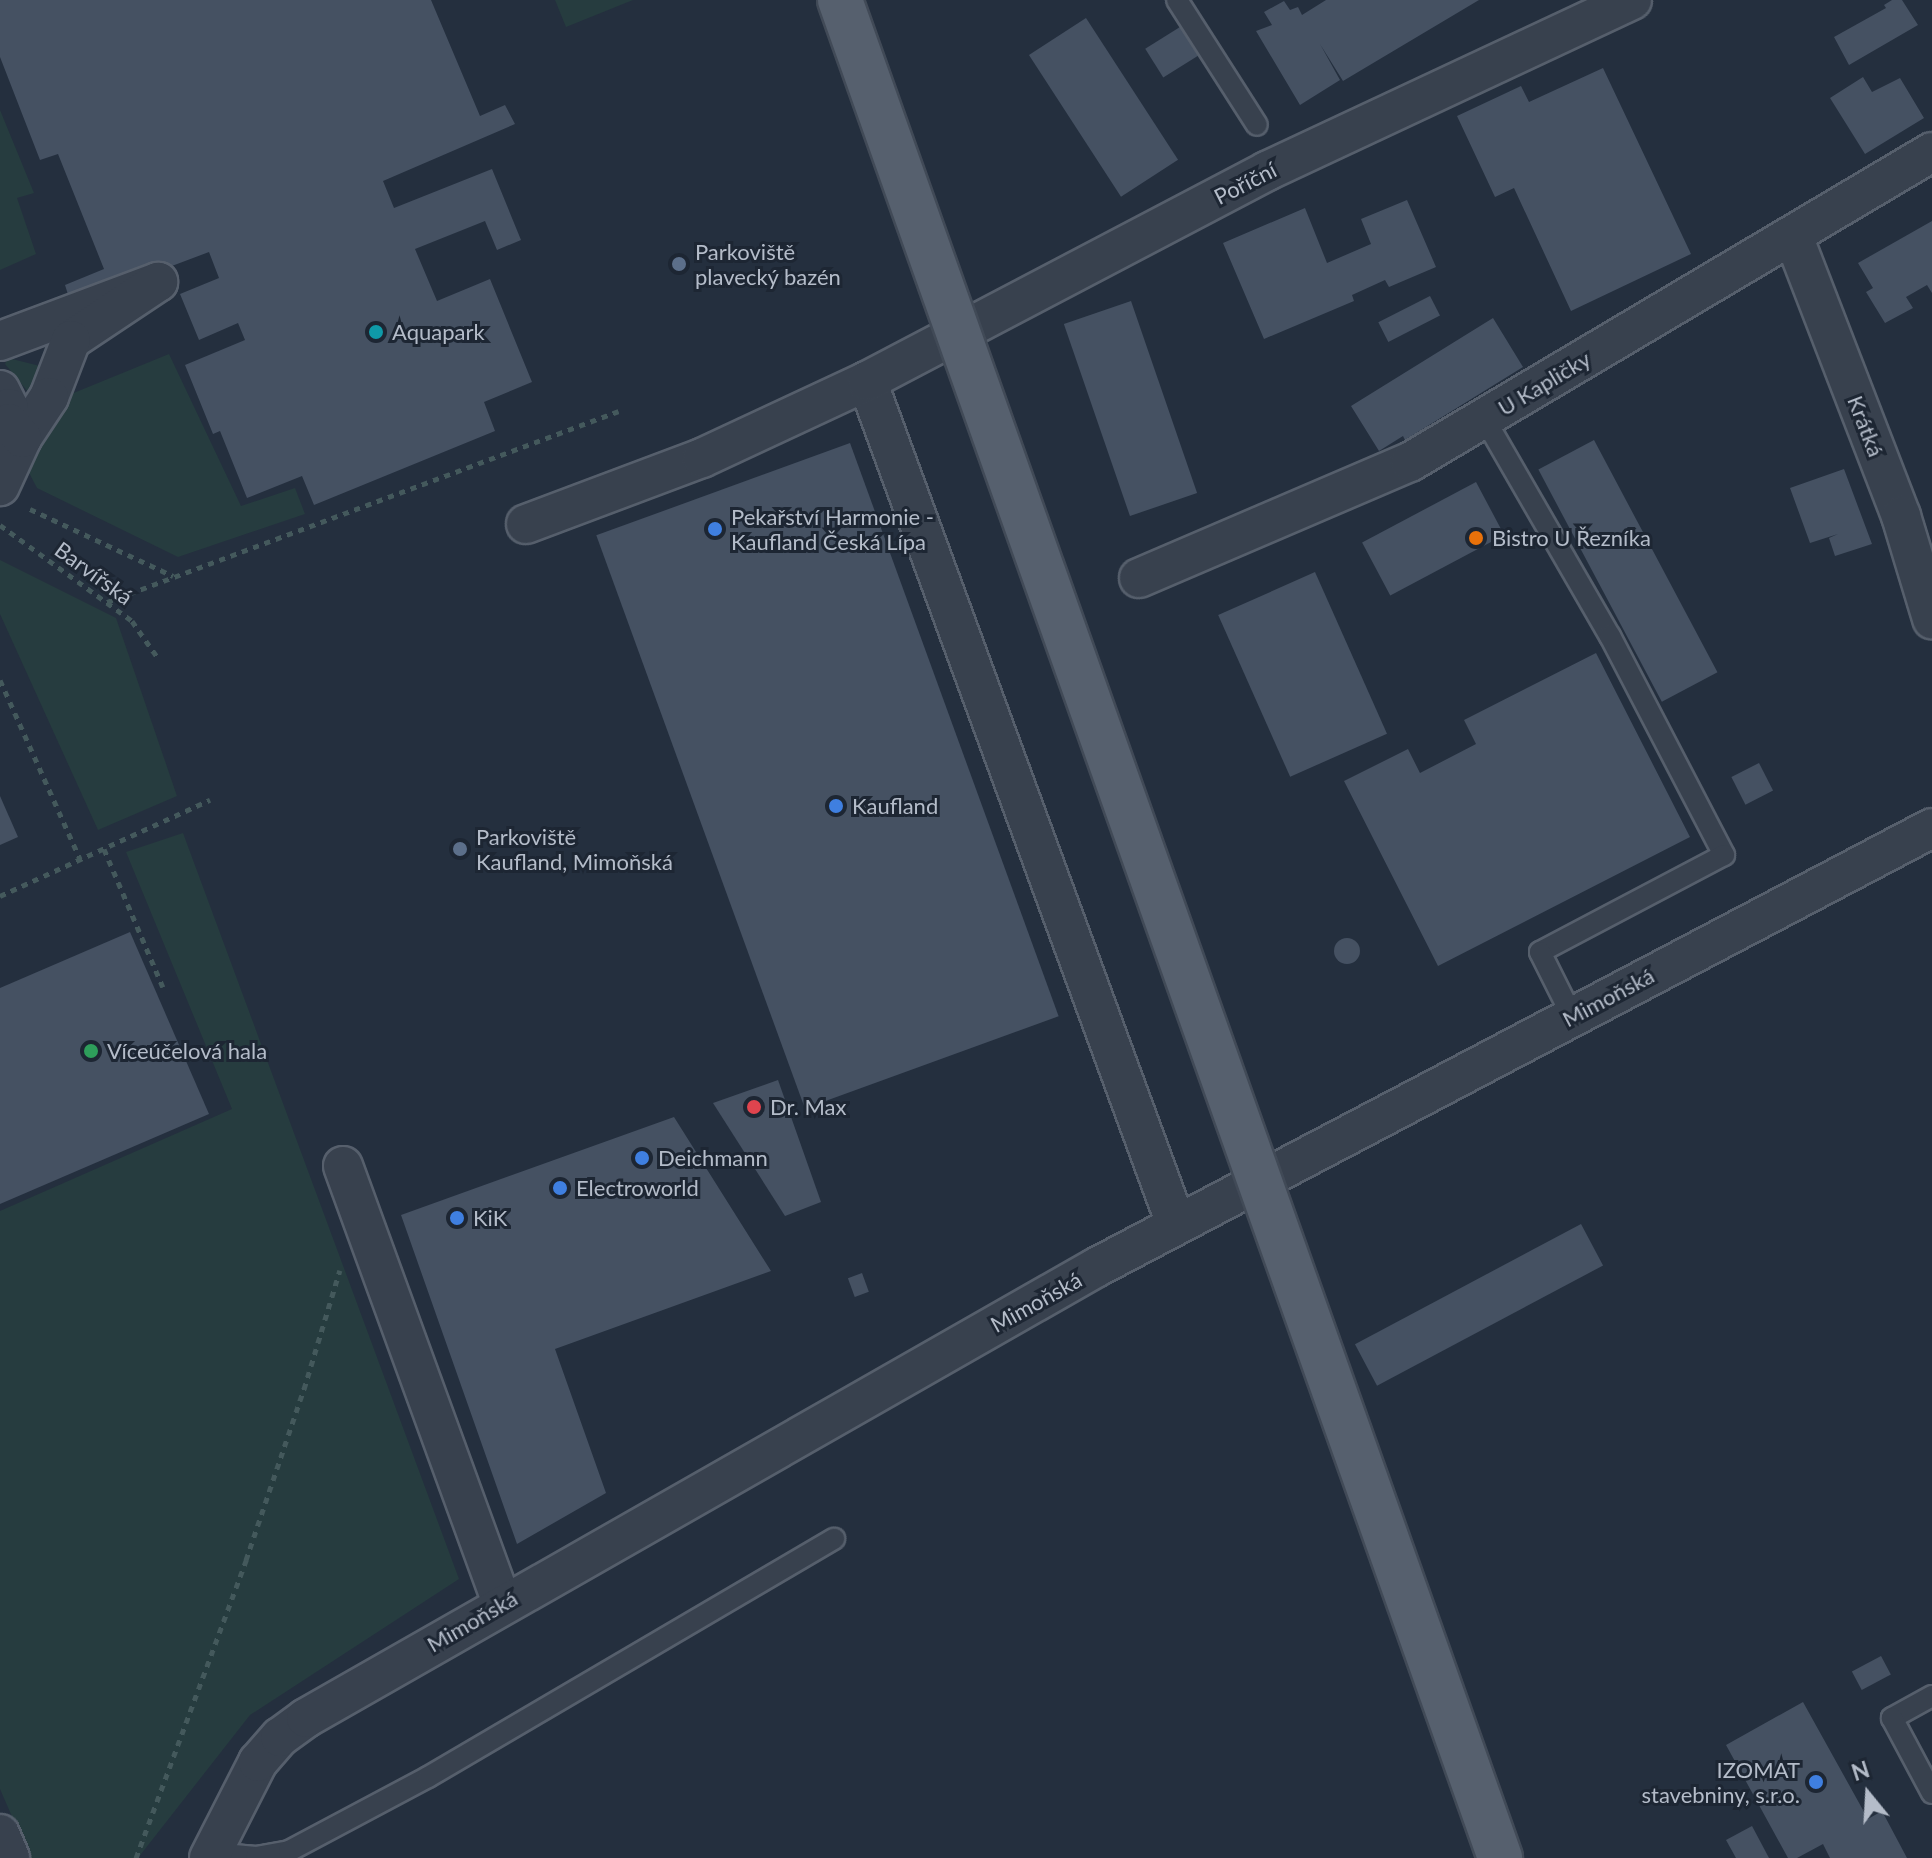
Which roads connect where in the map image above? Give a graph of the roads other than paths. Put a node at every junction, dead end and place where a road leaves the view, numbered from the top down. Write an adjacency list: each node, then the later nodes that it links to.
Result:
1 (840, 0): 27 (main road, bridge)
2 (1177, 0): 4 (lane)
3 (1632, 0): 8 (street, Poříční)
4 (1257, 125)
5 (1932, 152): 6 (street, U Kapličky)
6 (1793, 236): 10 (street, U Kapličky); 15 (street, Krátká)
7 (0, 341): 11 (street)
8 (867, 381): 13 (street, Poříční); 19 (street)
9 (0, 390): 11 (street)
10 (1484, 418): 14 (street, U Kapličky); 17 (lane)
11 (11, 443): 12 (street)
12 (14, 497)
13 (526, 524)
14 (1139, 578)
15 (1932, 619)
16 (1932, 828): 17 (street, Mimoňská)
17 (1572, 1016): 19 (street, Mimoňská)
18 (343, 1166): 21 (street)
19 (1176, 1224): 21 (street, Mimoňská)
20 (834, 1539): 25 (lane)
21 (502, 1603): 25 (street, Mimoňská)
22 (1932, 1696): 23 (lane)
23 (1932, 1793)
24 (0, 1834): 26 (street)
25 (208, 1856)
26 (10, 1858)
27 (1500, 1858)

